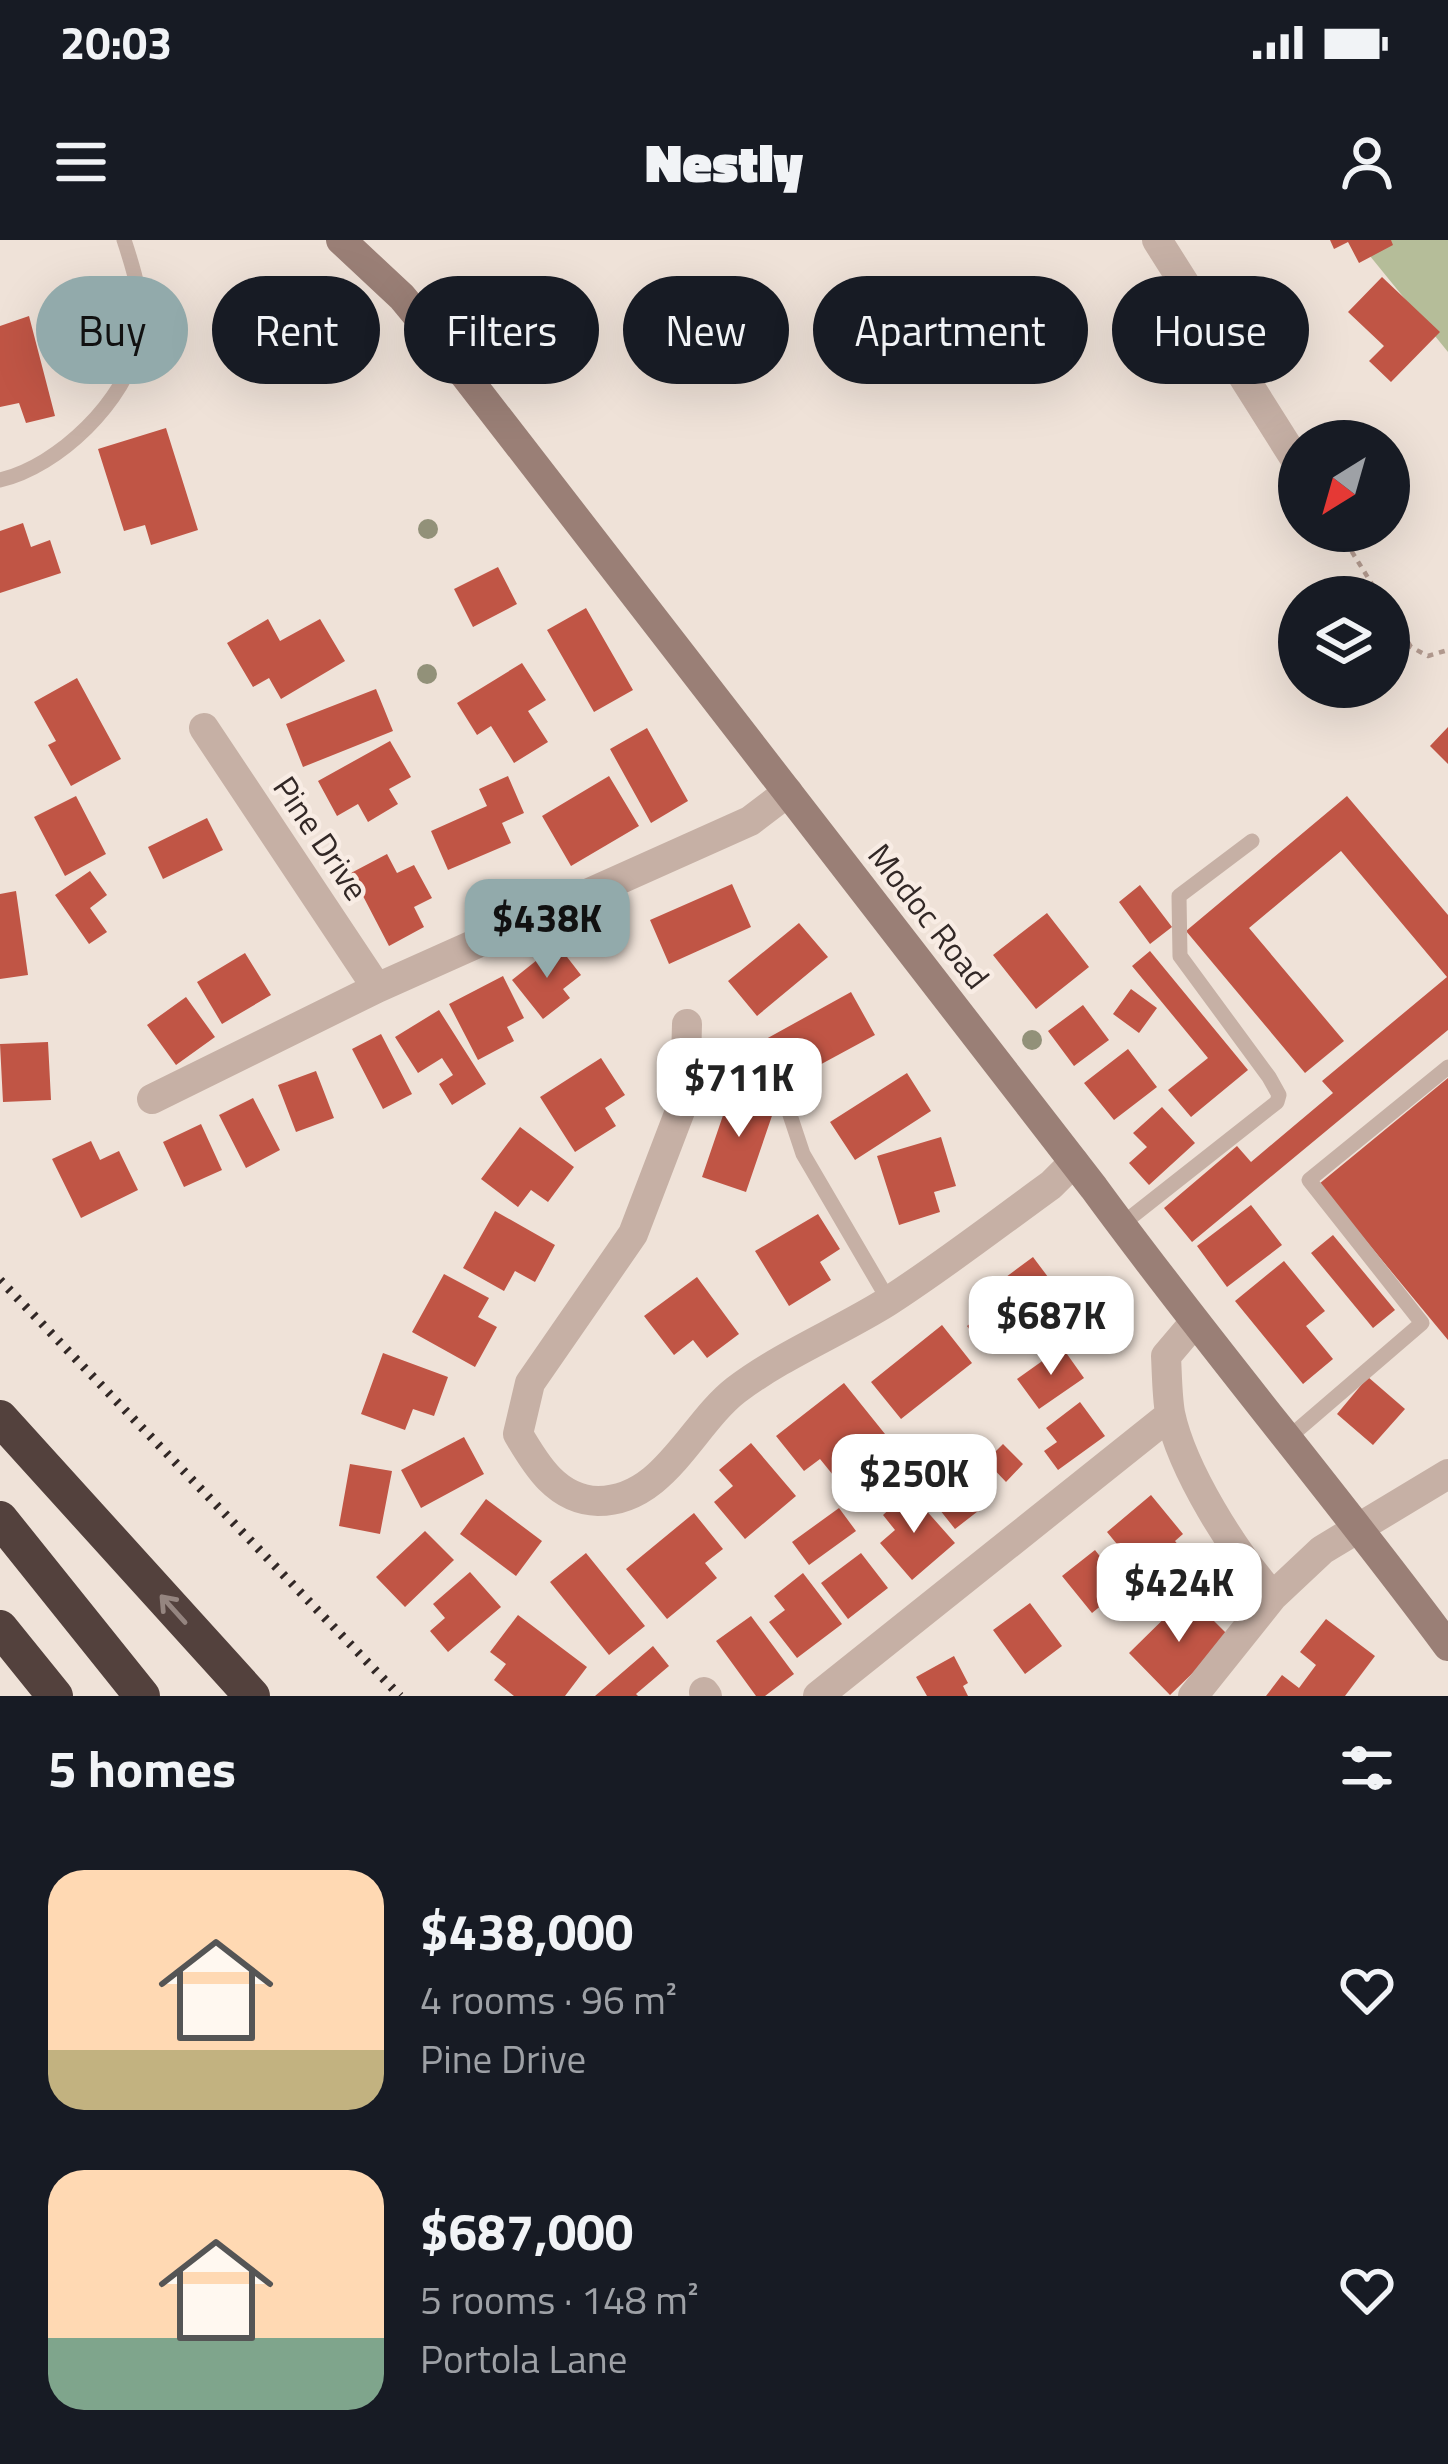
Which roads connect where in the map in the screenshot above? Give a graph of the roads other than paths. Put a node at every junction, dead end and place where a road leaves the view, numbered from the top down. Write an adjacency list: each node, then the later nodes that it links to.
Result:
1 (124, 240): 5 (lane)
2 (341, 240): 7 (street, Modoc Road)
3 (1157, 240): 4 (street)
4 (1278, 431)
5 (0, 480)
6 (204, 728): 9 (street, Pine Drive)
7 (788, 792): 9 (street); 14 (street, Modoc Road)
8 (1252, 841): 15 (lane)
9 (377, 988): 13 (street)
10 (687, 1024): 16 (street)
11 (1448, 1067): 20 (lane)
12 (782, 1091): 16 (lane)
13 (152, 1100)
14 (1073, 1162): 15 (street, Modoc Road); 16 (street)
15 (1121, 1225): 17 (street, Modoc Road)
16 (889, 1301)
17 (1193, 1323): 18 (street); 20 (street, Modoc Road)
18 (1170, 1415): 24 (street); 30 (street)
19 (0, 1418): 29 (highway, one-way to 19)
20 (1287, 1438): 23 (street, Modoc Road)
21 (1448, 1474): 23 (street)
22 (0, 1520): 28 (highway)
23 (1360, 1527): 24 (street); 26 (street, Modoc Road)
24 (1273, 1596): 31 (street)
25 (0, 1628): 27 (highway)
26 (1448, 1646)
27 (55, 1696)
28 (142, 1696)
29 (252, 1696)
30 (818, 1696)
31 (1193, 1696)

